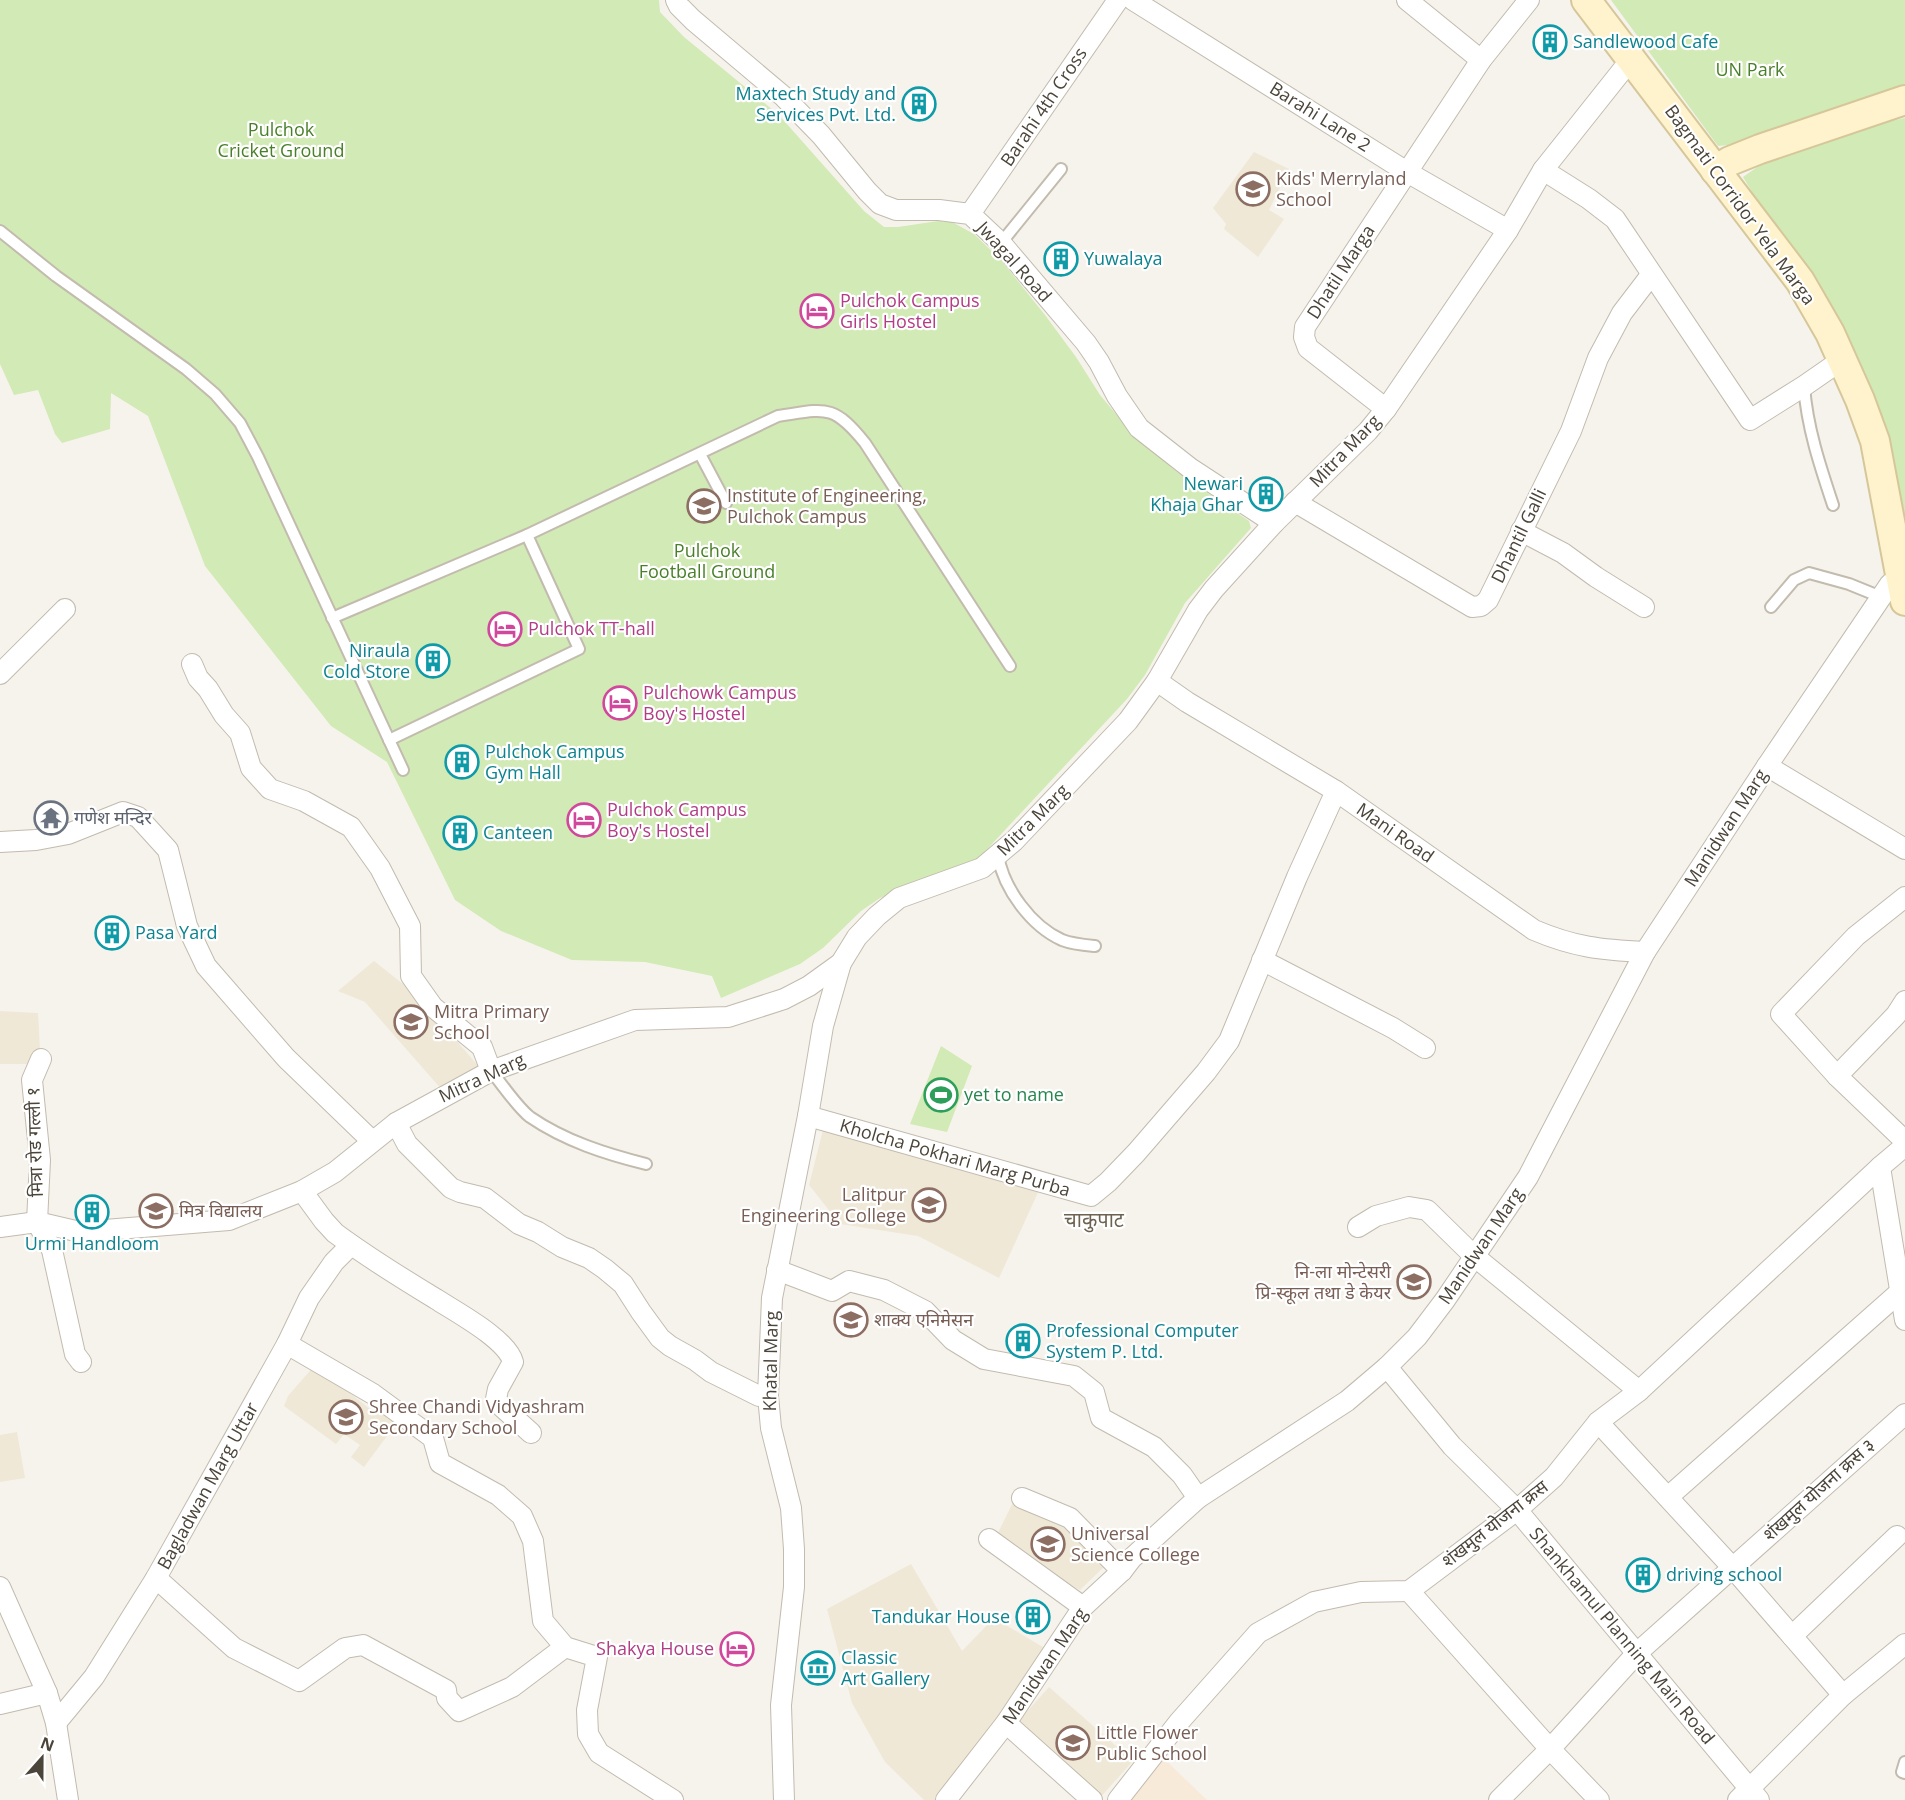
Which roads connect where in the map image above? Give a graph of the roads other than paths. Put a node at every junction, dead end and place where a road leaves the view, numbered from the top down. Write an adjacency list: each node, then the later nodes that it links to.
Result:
1 (676, 0): 14 (street, Jwagal Road)
2 (1118, 0): 14 (street, Barahi 4th Cross)
3 (1133, 0): 13 (street, Barahi Lane 2)
4 (1407, 0): 8 (street)
5 (1529, 0): 8 (street, Dhatil Marga)
6 (1586, 0): 7 (main road, Bagmati Corridor Yela Marga)
7 (1632, 58): 11 (street, Mitra Marg); 12 (main road, Bagmati Corridor Yela Marga)
8 (1481, 60): 13 (street, Dhatil Marga)
9 (1905, 100): 12 (main road)
10 (1061, 169): 17 (lane)
11 (1543, 170): 15 (street, Mitra Marg); 18 (street)
12 (1715, 170): 19 (main road, Bagmati Corridor Yela Marga)
13 (1407, 172): 15 (street, Barahi Lane 2); 21 (street, Dhatil Marga)
14 (970, 214): 17 (street, Jwagal Road)
15 (1508, 230): 21 (street, Mitra Marg)
16 (0, 231): 33 (lane)
17 (1001, 243): 26 (street, Jwagal Road)
18 (1652, 275): 20 (street); 27 (street, Dhantil Galli)
19 (1842, 359): 20 (street); 29 (main road, Bagmati Corridor Yela Marga)
20 (1804, 386): 25 (lane)
21 (1386, 409): 24 (street, Mitra Marg)
22 (700, 454): 23 (lane); 28 (lane); 35 (lane)
23 (726, 502)
24 (1295, 502): 26 (street, Mitra Marg); 27 (street, Dhantil Galli)
25 (1833, 505)
26 (1274, 523): 37 (street, Mitra Marg)
27 (1521, 531): 30 (street)
28 (527, 535): 33 (lane); 38 (lane)
29 (1892, 594): 31 (lane); 39 (street, Manidwan Marg)
30 (1644, 607)
31 (1771, 607)
32 (65, 609): 36 (street)
33 (332, 618): 38 (lane)
34 (192, 664): 53 (street)
35 (1010, 666)
36 (0, 674)
37 (1157, 681): 41 (street, Mani Road); 44 (street, Mitra Marg)
38 (389, 740): 40 (lane)
39 (1767, 766): 43 (street); 47 (street, Manidwan Marg)
40 (403, 770)
41 (1336, 791): 47 (street, Mani Road); 48 (street, Kholcha Pokhari Marg Purba)
42 (0, 842): 57 (street)
43 (1905, 849)
44 (998, 856): 46 (lane); 49 (street, Mitra Marg)
45 (1905, 897): 54 (street)
46 (1095, 946)
47 (1645, 952): 67 (street, Manidwan Marg)
48 (1262, 960): 51 (street); 55 (street, Kholcha Pokhari Marg Purba)
49 (841, 963): 53 (street, Mitra Marg); 55 (street, Khatal Marg)
50 (1905, 1001): 54 (street)
51 (1425, 1048)
52 (41, 1059): 63 (street, मित्रा रोड गल्ली १)
53 (491, 1071): 56 (street, Mitra Marg); 60 (lane)
54 (1837, 1076): 58 (street)
55 (808, 1116): 68 (street, Khatal Marg)
56 (396, 1123): 57 (street, Mitra Marg); 75 (street)
57 (372, 1141): 62 (street, Mitra Marg)
58 (1905, 1141)
59 (1905, 1146): 61 (street, शंखमुल योजना क्रस)
60 (646, 1164)
61 (1880, 1167): 69 (street); 74 (street, शंखमुल योजना क्रस)
62 (302, 1191): 63 (street, Mitra Marg); 66 (street)
63 (37, 1222): 64 (street, Mitra Marg); 72 (street, मित्रा रोड गल्ली १)
64 (0, 1227)
65 (1358, 1227): 67 (street)
66 (351, 1245): 71 (street, Bagladwan Marg Uttar); 78 (street)
67 (1474, 1256): 73 (street, Manidwan Marg); 74 (street)
68 (777, 1270): 75 (street, Khatal Marg); 81 (street)
69 (1901, 1291): 70 (street); 79 (street)
70 (1905, 1320)
71 (287, 1344): 87 (street, Bagladwan Marg Uttar); 93 (street)
72 (81, 1362)
73 (1387, 1367): 81 (street, Manidwan Marg); 82 (street, Shankhamul Planning Main Road)
74 (1639, 1391): 77 (street, शंखमुल योजना क्रस)
75 (768, 1396): 106 (street, Khatal Marg)
76 (1905, 1414): 85 (street, शंखमुल योजना क्रस ३)
77 (1598, 1422): 79 (street); 82 (street, शंखमुल योजना क्रस)
78 (531, 1433)
79 (1668, 1497): 85 (street)
80 (1022, 1498): 86 (street)
81 (1198, 1498): 86 (street, Manidwan Marg)
82 (1517, 1510): 89 (street, शंखमुल योजना क्रस); 94 (street, Shankhamul Planning Main Road)
83 (1897, 1536): 91 (street)
84 (990, 1539): 90 (street)
85 (1732, 1567): 91 (street); 94 (street, शंखमुल योजना क्रस ३)
86 (1122, 1571): 90 (street, Manidwan Marg)
87 (156, 1578): 93 (street); 98 (street, Bagladwan Marg Uttar)
88 (0, 1587): 95 (street)
89 (1409, 1591): 100 (street); 109 (street)
90 (1083, 1607): 99 (street, Manidwan Marg)
91 (1792, 1636): 96 (street)
92 (1905, 1644): 96 (street)
93 (565, 1647): 105 (street)
94 (1637, 1653): 100 (street, शंखमुल योजना क्रस ३); 103 (street, Shankhamul Planning Main Road)
95 (47, 1693): 97 (street); 98 (street)
96 (1843, 1695): 103 (street)
97 (0, 1704)
98 (56, 1723): 104 (street)
99 (1006, 1723): 107 (street, Manidwan Marg); 108 (street)
100 (1550, 1749): 110 (street, शंखमुल योजना क्रस ३); 111 (street)
101 (1905, 1762): 102 (lane)
102 (1905, 1773)
103 (1749, 1796)
104 (68, 1800)
105 (673, 1800)
106 (784, 1800)
107 (946, 1800)
108 (1092, 1800)
109 (1118, 1800)
110 (1499, 1800)
111 (1599, 1800)

